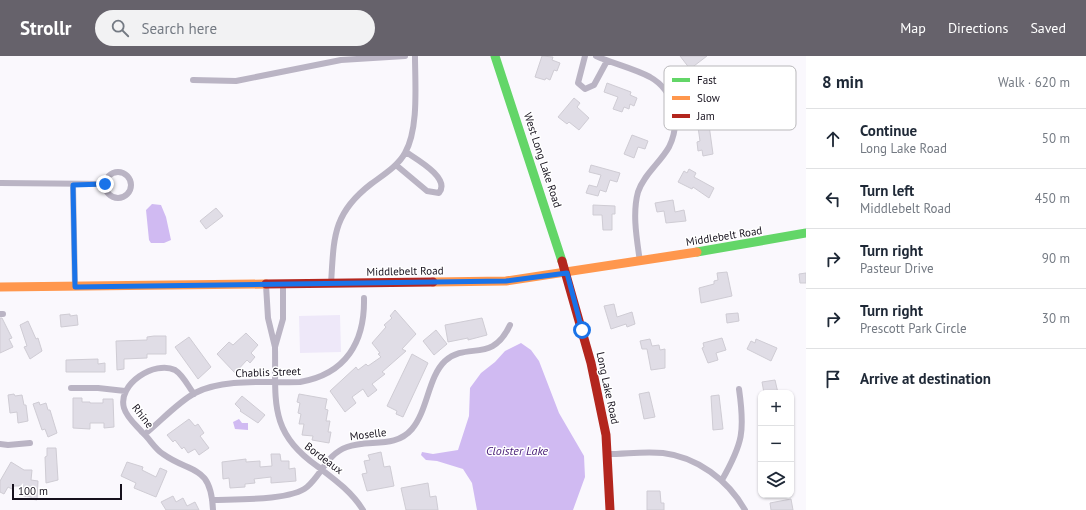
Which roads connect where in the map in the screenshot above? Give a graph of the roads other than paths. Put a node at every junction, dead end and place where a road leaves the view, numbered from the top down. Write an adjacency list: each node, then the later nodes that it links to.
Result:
1 (405, 56): 7 (street)
2 (415, 56): 10 (street)
3 (495, 56): 17 (street, West Long Lake Road)
4 (585, 56): 6 (street)
5 (596, 56): 6 (street)
6 (607, 61): 8 (street)
7 (193, 80)
8 (664, 91)
9 (674, 130): 16 (street)
10 (406, 152): 11 (street); 11 (street)
11 (396, 165): 18 (street)
12 (0, 183): 14 (street)
13 (105, 184): 13 (street); 14 (street)
14 (73, 185): 22 (street)
15 (806, 233): 16 (street, Middlebelt Road)
16 (640, 262): 17 (street, Middlebelt Road)
17 (567, 273): 18 (street, Middlebelt Road); 34 (street, Long Lake Road)
18 (331, 284): 20 (street, Middlebelt Road)
19 (266, 285): 20 (street, Middlebelt Road); 22 (street, Middlebelt Road); 25 (street, Bordeaux)
20 (283, 285): 25 (street, Bordeaux)
21 (0, 287): 22 (street, Middlebelt Road)
22 (75, 287)
23 (364, 298): 26 (street, Chablis Street)
24 (510, 325): 35 (street, Moselle)
25 (275, 346): 26 (street, Bordeaux)
26 (275, 382): 30 (street, Chablis Street); 35 (street, Bordeaux)
27 (71, 388): 29 (street)
28 (739, 389): 36 (street)
29 (124, 391): 30 (street); 31 (street, Rhine)
30 (194, 394): 31 (street, Chablis Street)
31 (145, 434): 37 (street, Rhine)
32 (30, 443): 33 (street)
33 (0, 444)
34 (607, 454): 36 (street); 40 (street, Long Lake Road)
35 (321, 469): 37 (street, Moselle); 39 (street, Bordeaux)
36 (722, 480): 41 (street)
37 (212, 500): 38 (street, Rhine)
38 (213, 510)
39 (363, 510)
40 (610, 510)
41 (745, 510)

